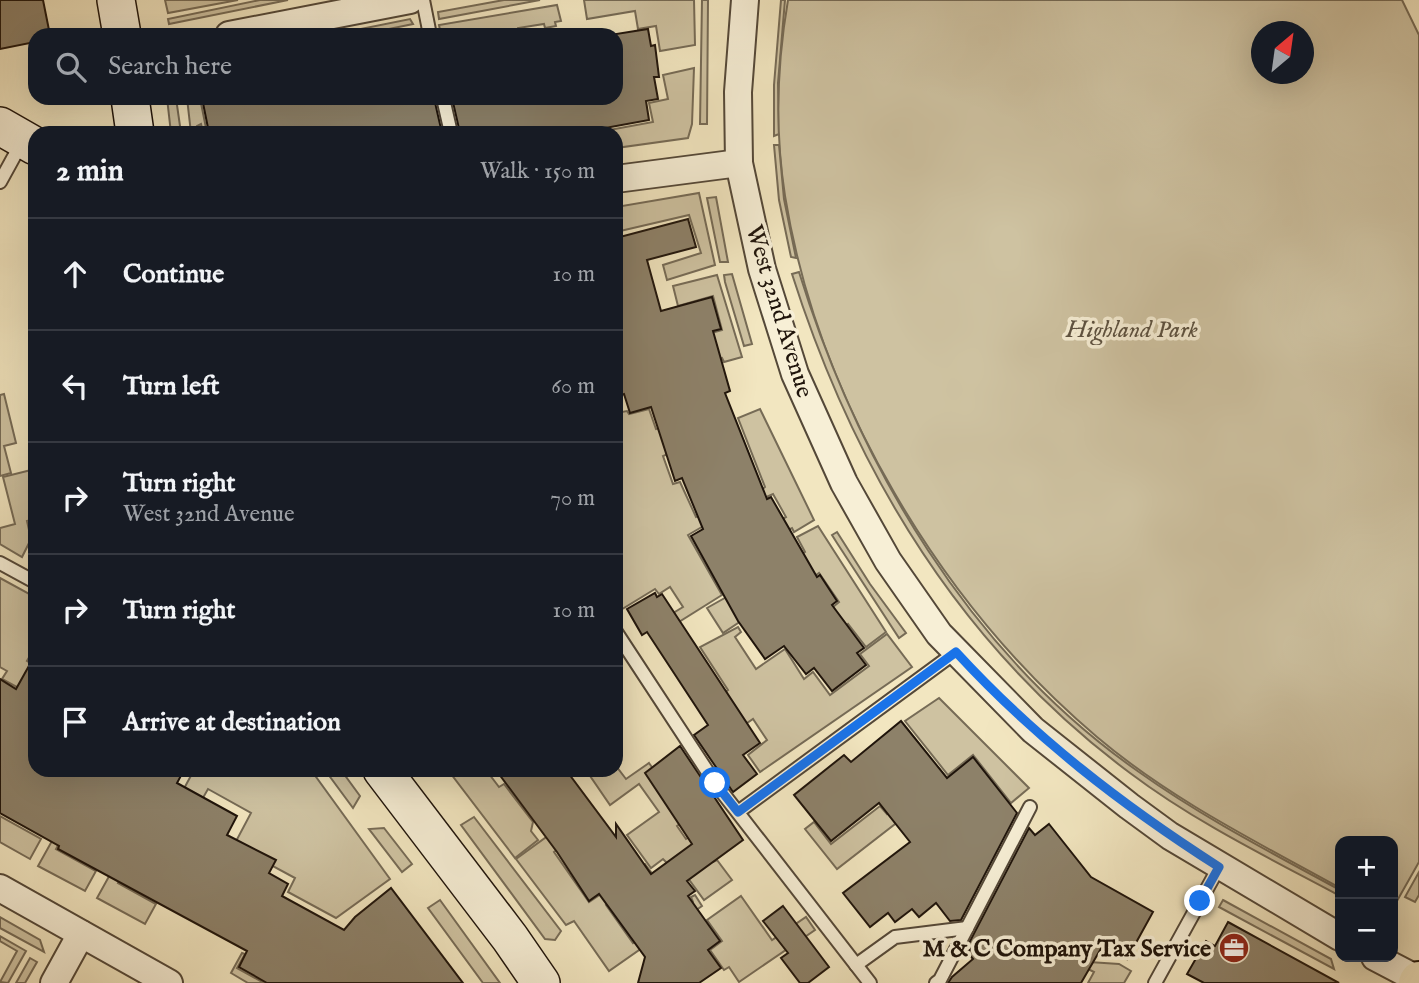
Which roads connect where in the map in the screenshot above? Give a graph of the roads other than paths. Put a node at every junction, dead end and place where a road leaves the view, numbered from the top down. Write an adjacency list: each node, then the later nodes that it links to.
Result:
1 (116, 0): 5 (main road)
2 (410, 0): 6 (street)
3 (423, 0): 7 (lane)
4 (745, 0): 13 (street, West 32nd Avenue)
5 (121, 28)
6 (265, 28)
7 (429, 28)
8 (131, 105): 10 (main road)
9 (445, 105): 11 (lane)
10 (134, 126)
11 (449, 126)
12 (20, 137): 15 (lane)
13 (739, 163): 14 (street); 19 (street, West 32nd Avenue)
14 (623, 178)
15 (0, 182)
16 (0, 563): 17 (lane)
17 (28, 578)
18 (623, 643): 22 (lane)
19 (956, 652): 22 (lane); 23 (street, West 32nd Avenue)
20 (387, 777): 33 (main road)
21 (1030, 807): 25 (lane)
22 (738, 812): 29 (lane)
23 (1219, 867): 27 (street, West 32nd Avenue); 36 (lane)
24 (0, 888): 26 (street)
25 (967, 928): 29 (lane); 35 (lane)
26 (81, 934): 31 (street); 32 (street)
27 (1335, 934)
28 (1384, 962): 30 (street)
29 (856, 965): 34 (lane)
30 (1419, 982)
31 (54, 983)
32 (169, 983)
33 (541, 983)
34 (870, 983)
35 (936, 983)
36 (1155, 983)

